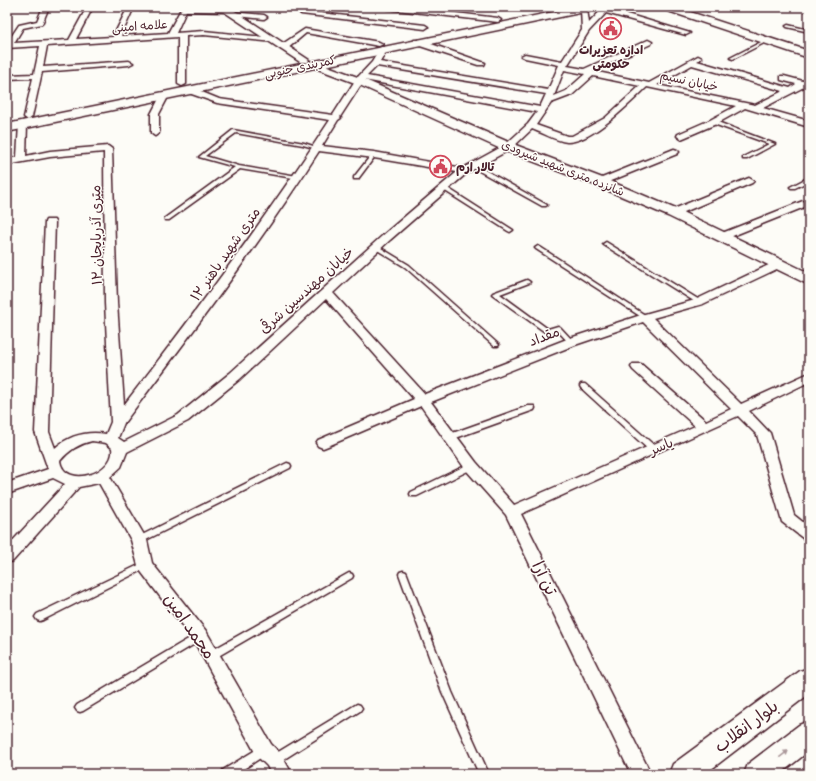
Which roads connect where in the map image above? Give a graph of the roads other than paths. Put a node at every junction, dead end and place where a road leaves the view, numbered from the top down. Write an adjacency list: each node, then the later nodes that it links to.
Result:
1 (46, 7): 29 (street)
2 (90, 7): 26 (street)
3 (131, 7): 22 (street)
4 (388, 7): 13 (street)
5 (452, 7): 13 (street)
6 (665, 7): 17 (main road)
7 (683, 7): 17 (main road)
8 (598, 8): 9 (main road, کمربندی جنوبی); 16 (street); 16 (street, خیابان مهندسین شرقی); 19 (street)
9 (563, 9): 14 (main road, کمربندی جنوبی); 24 (main road, کمربندی جنوبی)
10 (227, 10): 12 (street); 21 (street); 23 (main road, شانزده متری شهید شیرودی)
11 (303, 12): 13 (street)
12 (264, 17)
13 (434, 20): 14 (street); 24 (street)
14 (498, 20): 24 (main road, کمربندی جنوبی)
15 (788, 26): 18 (lane)
16 (586, 30): 42 (street, خیابان مهندسین شرقی)
17 (743, 30): 25 (main road); 32 (main road)
18 (809, 31)
19 (686, 33)
20 (182, 34): 21 (street, علامه امینی); 23 (street, علامه امینی); 50 (street)
21 (171, 35): 22 (street, علامه امینی)
22 (116, 39): 26 (street, علامه امینی)
23 (274, 40): 30 (main road, شانزده متری شهید شیرودی)
24 (414, 40): 31 (main road, کمربندی جنوبی); 41 (street)
25 (766, 41): 33 (main road); 36 (lane)
26 (72, 42): 28 (street, علامه امینی)
27 (648, 42): 43 (street)
28 (44, 44): 29 (street, علامه امینی); 44 (street)
29 (8, 46)
30 (284, 47): 31 (street); 37 (main road, شانزده متری شهید شیرودی)
31 (382, 47): 37 (main road, کمربندی جنوبی); 40 (street, ۱۲ متری شهید باهنر)
32 (809, 50)
33 (809, 55)
34 (525, 56): 42 (street, خیابان نسیم)
35 (700, 57): 38 (street)
36 (732, 58)
37 (309, 62): 47 (main road, شانزده متری شهید شیرودی); 50 (main road, کمربندی جنوبی)
38 (691, 62): 49 (street); 51 (street)
39 (128, 63): 44 (street)
40 (375, 63): 47 (street, ۱۲ متری شهید باهنر); 52 (street)
41 (481, 63)
42 (563, 65): 43 (street, خیابان نسیم); 52 (street, خیابان مهندسین شرقی)
43 (588, 72): 49 (street, خیابان نسیم); 54 (street)
44 (38, 73): 45 (street); 59 (street)
45 (7, 77)
46 (784, 78): 48 (street)
47 (361, 80): 57 (street); 58 (street, ۱۲ متری شهید باهنر); 67 (main road, شانزده متری شهید شیرودی)
48 (808, 83): 51 (street)
49 (649, 85): 55 (street, خیابان نسیم); 63 (street)
50 (186, 87): 53 (main road, کمربندی جنوبی); 58 (street); 59 (main road, کمربندی جنوبی)
51 (789, 90): 56 (street)
52 (552, 92): 54 (street, خیابان مهندسین شرقی)
53 (165, 95): 59 (main road, کمربندی جنوبی); 65 (street)
54 (548, 101): 57 (street, خیابان مهندسین شرقی)
55 (744, 105): 56 (street, خیابان نسیم); 61 (street)
56 (756, 108): 62 (street, خیابان نسیم)
57 (541, 110): 63 (street, خیابان مهندسین شرقی)
58 (336, 118): 68 (street, ۱۲ متری شهید باهنر)
59 (26, 120): 60 (main road, کمربندی جنوبی); 64 (main road, کمربندی جنوبی); 72 (street)
60 (7, 121)
61 (713, 122): 66 (street); 71 (lane)
62 (809, 124)
63 (531, 126): 67 (street, خیابان مهندسین شرقی)
64 (7, 128)
65 (155, 133)
66 (681, 136)
67 (508, 147): 75 (street, خیابان مهندسین شرقی); 80 (main road, شانزده متری شهید شیرودی)
68 (317, 148): 70 (street); 74 (lane); 76 (street, ۱۲ متری شهید باهنر)
69 (674, 152): 80 (street)
70 (374, 156): 75 (street); 77 (lane)
71 (745, 158)
72 (21, 160): 73 (street, ۱۲ متری آذربایجان); 107 (street, ۱۲ متری آذربایجان)
73 (7, 162)
74 (239, 167): 76 (lane); 86 (lane)
75 (469, 168): 81 (street, خیابان مهندسین شرقی); 84 (lane)
76 (298, 178): 107 (street, ۱۲ متری شهید باهنر)
77 (356, 178)
78 (809, 179): 82 (lane)
79 (749, 181): 85 (street)
80 (600, 182): 85 (main road, شانزده متری شهید شیرودی)
81 (444, 188): 88 (lane); 91 (street, خیابان مهندسین شرقی)
82 (793, 188)
83 (803, 204): 89 (street)
84 (544, 206)
85 (673, 214): 89 (main road, شانزده متری شهید شیرودی)
86 (167, 218)
87 (50, 222): 113 (street)
88 (510, 230)
89 (721, 236): 93 (main road, شانزده متری شهید شیرودی)
90 (606, 244): 97 (lane)
91 (376, 247): 96 (street, خیابان مهندسین شرقی); 100 (lane)
92 (538, 248): 98 (lane)
93 (777, 265): 94 (main road, شانزده متری شهید شیرودی); 97 (street, مقداد)
94 (809, 279)
95 (527, 282): 99 (lane)
96 (326, 292): 104 (street, تن آرا); 111 (street, خیابان مهندسین شرقی)
97 (699, 302): 98 (street, مقداد)
98 (645, 317): 99 (street, مقداد); 106 (street)
99 (571, 342): 104 (street, مقداد)
100 (496, 345)
101 (637, 367): 108 (street)
102 (809, 377): 106 (street, یاسر)
103 (583, 386): 112 (lane)
104 (422, 400): 109 (street, تن آرا); 110 (street, مقداد)
105 (532, 408): 109 (lane)
106 (739, 411): 108 (street, یاسر); 121 (street)
107 (118, 422): 111 (street, ۱۲ متری شهید باهنر)
108 (705, 427): 112 (street, یاسر)
109 (450, 437): 115 (street, تن آرا)
110 (324, 443)
111 (116, 444): 113 (street); 116 (street)
112 (653, 449): 120 (street, یاسر)
113 (54, 466): 117 (street); 118 (street)
114 (287, 466): 122 (lane)
115 (471, 466): 119 (lane); 120 (street, تن آرا)
116 (102, 476): 117 (street); 122 (street, محمد امین)
117 (76, 481): 123 (street)
118 (7, 489)
119 (414, 494)
120 (512, 512): 137 (street, تن آرا)
121 (809, 535)
122 (139, 540): 124 (street, محمد امین)
123 (7, 557)
124 (145, 564): 127 (lane); 128 (street, محمد امین)
125 (403, 574): 136 (lane)
126 (349, 576): 129 (lane)
127 (40, 617)
128 (200, 636): 129 (street, محمد امین); 131 (lane)
129 (212, 655): 134 (street, محمد امین)
130 (809, 679): 138 (main road, بلوار انقلاب)
131 (80, 708)
132 (357, 708): 134 (lane)
133 (809, 734): 139 (main road, one-way to 133)
134 (273, 761): 135 (lane)
135 (226, 774)
136 (484, 774)
137 (641, 774)
138 (683, 774)
139 (758, 774)

